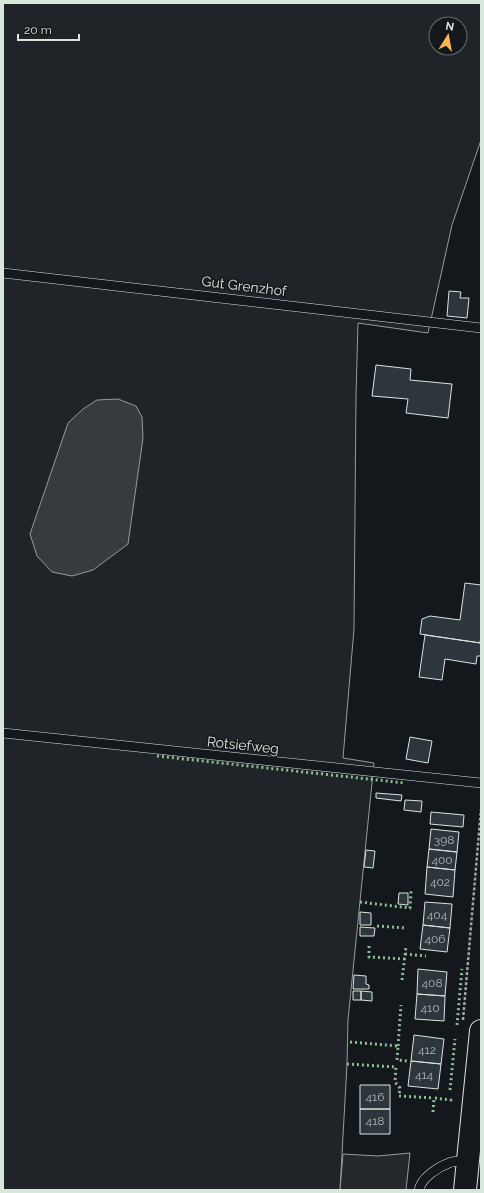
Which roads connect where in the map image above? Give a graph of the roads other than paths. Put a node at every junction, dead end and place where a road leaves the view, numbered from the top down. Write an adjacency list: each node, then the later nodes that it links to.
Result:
1 (3, 273): 2 (lane, Gut Grenzhof)
2 (481, 328)
3 (3, 733): 4 (lane, Rotsiefweg)
4 (481, 783)
5 (481, 1031): 6 (main road)
6 (479, 1065): 7 (main road)
7 (468, 1160): 8 (lane); 9 (main road)
8 (419, 1190)
9 (465, 1190)

